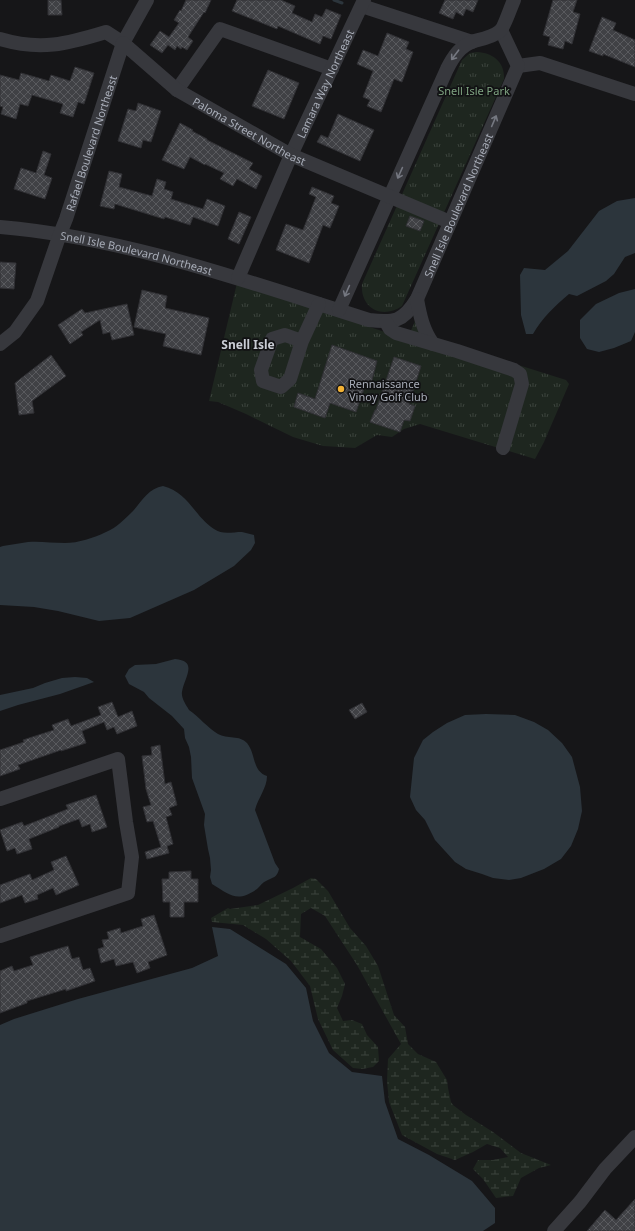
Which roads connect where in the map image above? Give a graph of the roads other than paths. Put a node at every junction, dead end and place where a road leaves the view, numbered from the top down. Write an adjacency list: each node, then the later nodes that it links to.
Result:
1 (147, 0): 7 (street, Rafael Boulevard Northeast)
2 (514, 0): 4 (street)
3 (363, 3): 6 (street); 9 (street, Lamara Way Northeast)
4 (501, 30): 6 (street); 8 (street)
5 (0, 38): 7 (street, Paloma Street Northeast)
6 (472, 42): 13 (street, one-way to 13)
7 (123, 43): 10 (street, Paloma Street Northeast); 16 (street, Rafael Boulevard Northeast)
8 (518, 66): 11 (street); 14 (street, Snell Isle Boulevard Northeast, one-way to 8)
9 (332, 69): 10 (street); 12 (street, Lamara Way Northeast)
10 (177, 90): 12 (street, Paloma Street Northeast)
11 (635, 94)
12 (291, 155): 13 (street, Paloma Street Northeast); 17 (street, Lamara Way Northeast)
13 (390, 197): 14 (street, Paloma Street Northeast); 20 (street, one-way to 20)
14 (450, 222): 18 (street, Snell Isle Boulevard Northeast)
15 (0, 227): 16 (street, Snell Isle Boulevard Northeast)
16 (60, 234): 17 (street, Snell Isle Boulevard Northeast); 23 (street, Rafael Boulevard Northeast)
17 (238, 278): 19 (street, Snell Isle Boulevard Northeast)
18 (417, 299): 21 (street, Snell Isle Boulevard Northeast); 24 (street)
19 (319, 304): 20 (street, Snell Isle Boulevard Northeast); 22 (street)
20 (339, 310): 21 (street, Snell Isle Boulevard Northeast)
21 (386, 322): 24 (street)
22 (302, 341)
23 (0, 344)
24 (433, 344): 25 (street)
25 (503, 448)
26 (0, 798): 27 (street)
27 (0, 936)
28 (635, 1137): 29 (street)
29 (554, 1231)

